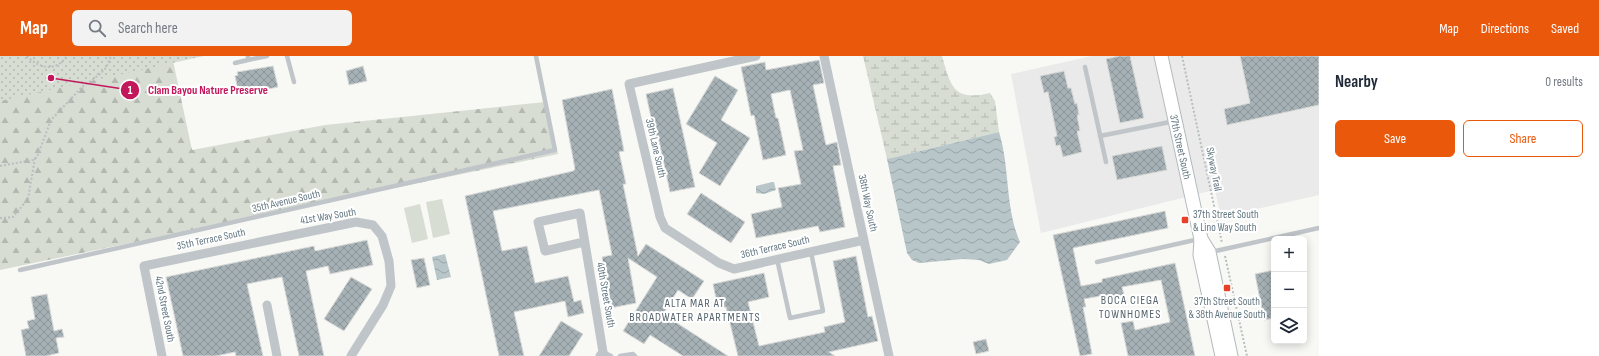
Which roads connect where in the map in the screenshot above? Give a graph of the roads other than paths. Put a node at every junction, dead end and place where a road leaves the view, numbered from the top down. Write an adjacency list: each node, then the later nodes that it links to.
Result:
1 (267, 56): 7 (lane)
2 (288, 56): 10 (lane)
3 (536, 56): 25 (lane, 35th Avenue South)
4 (756, 56): 14 (street, 39th Lane South)
5 (824, 56): 18 (street, 38th Way South)
6 (1161, 56): 11 (street, 37th Street South)
7 (248, 58): 8 (lane)
8 (236, 62)
9 (1085, 67): 12 (lane)
10 (294, 82)
11 (1175, 121): 12 (lane); 17 (street, 37th Street South)
12 (1100, 136): 13 (lane)
13 (1106, 162)
14 (660, 217): 22 (street, 36th Terrace South)
15 (1319, 228): 21 (lane)
16 (284, 236): 24 (street, 35th Terrace South); 30 (street, 41st Way South)
17 (1201, 238): 21 (street, 37th Street South); 23 (lane); 34 (street, 37th Street South)
18 (864, 240): 20 (street, 36th Terrace South); 33 (street, 38th Way South)
19 (584, 242): 19 (street, 40th Street South); 27 (street, 40th Street South)
20 (811, 252): 22 (street, 36th Terrace South); 22 (lane)
21 (1209, 252): 35 (street, 37th Street South)
22 (777, 259)
23 (1097, 262)
24 (144, 266): 28 (street, 42nd Street South)
25 (20, 270)
26 (267, 305): 29 (street)
27 (605, 355)
28 (162, 356)
29 (278, 356)
30 (350, 356)
31 (620, 356): 32 (lane)
32 (634, 356)
33 (889, 356)
34 (1222, 356)
35 (1231, 356)

